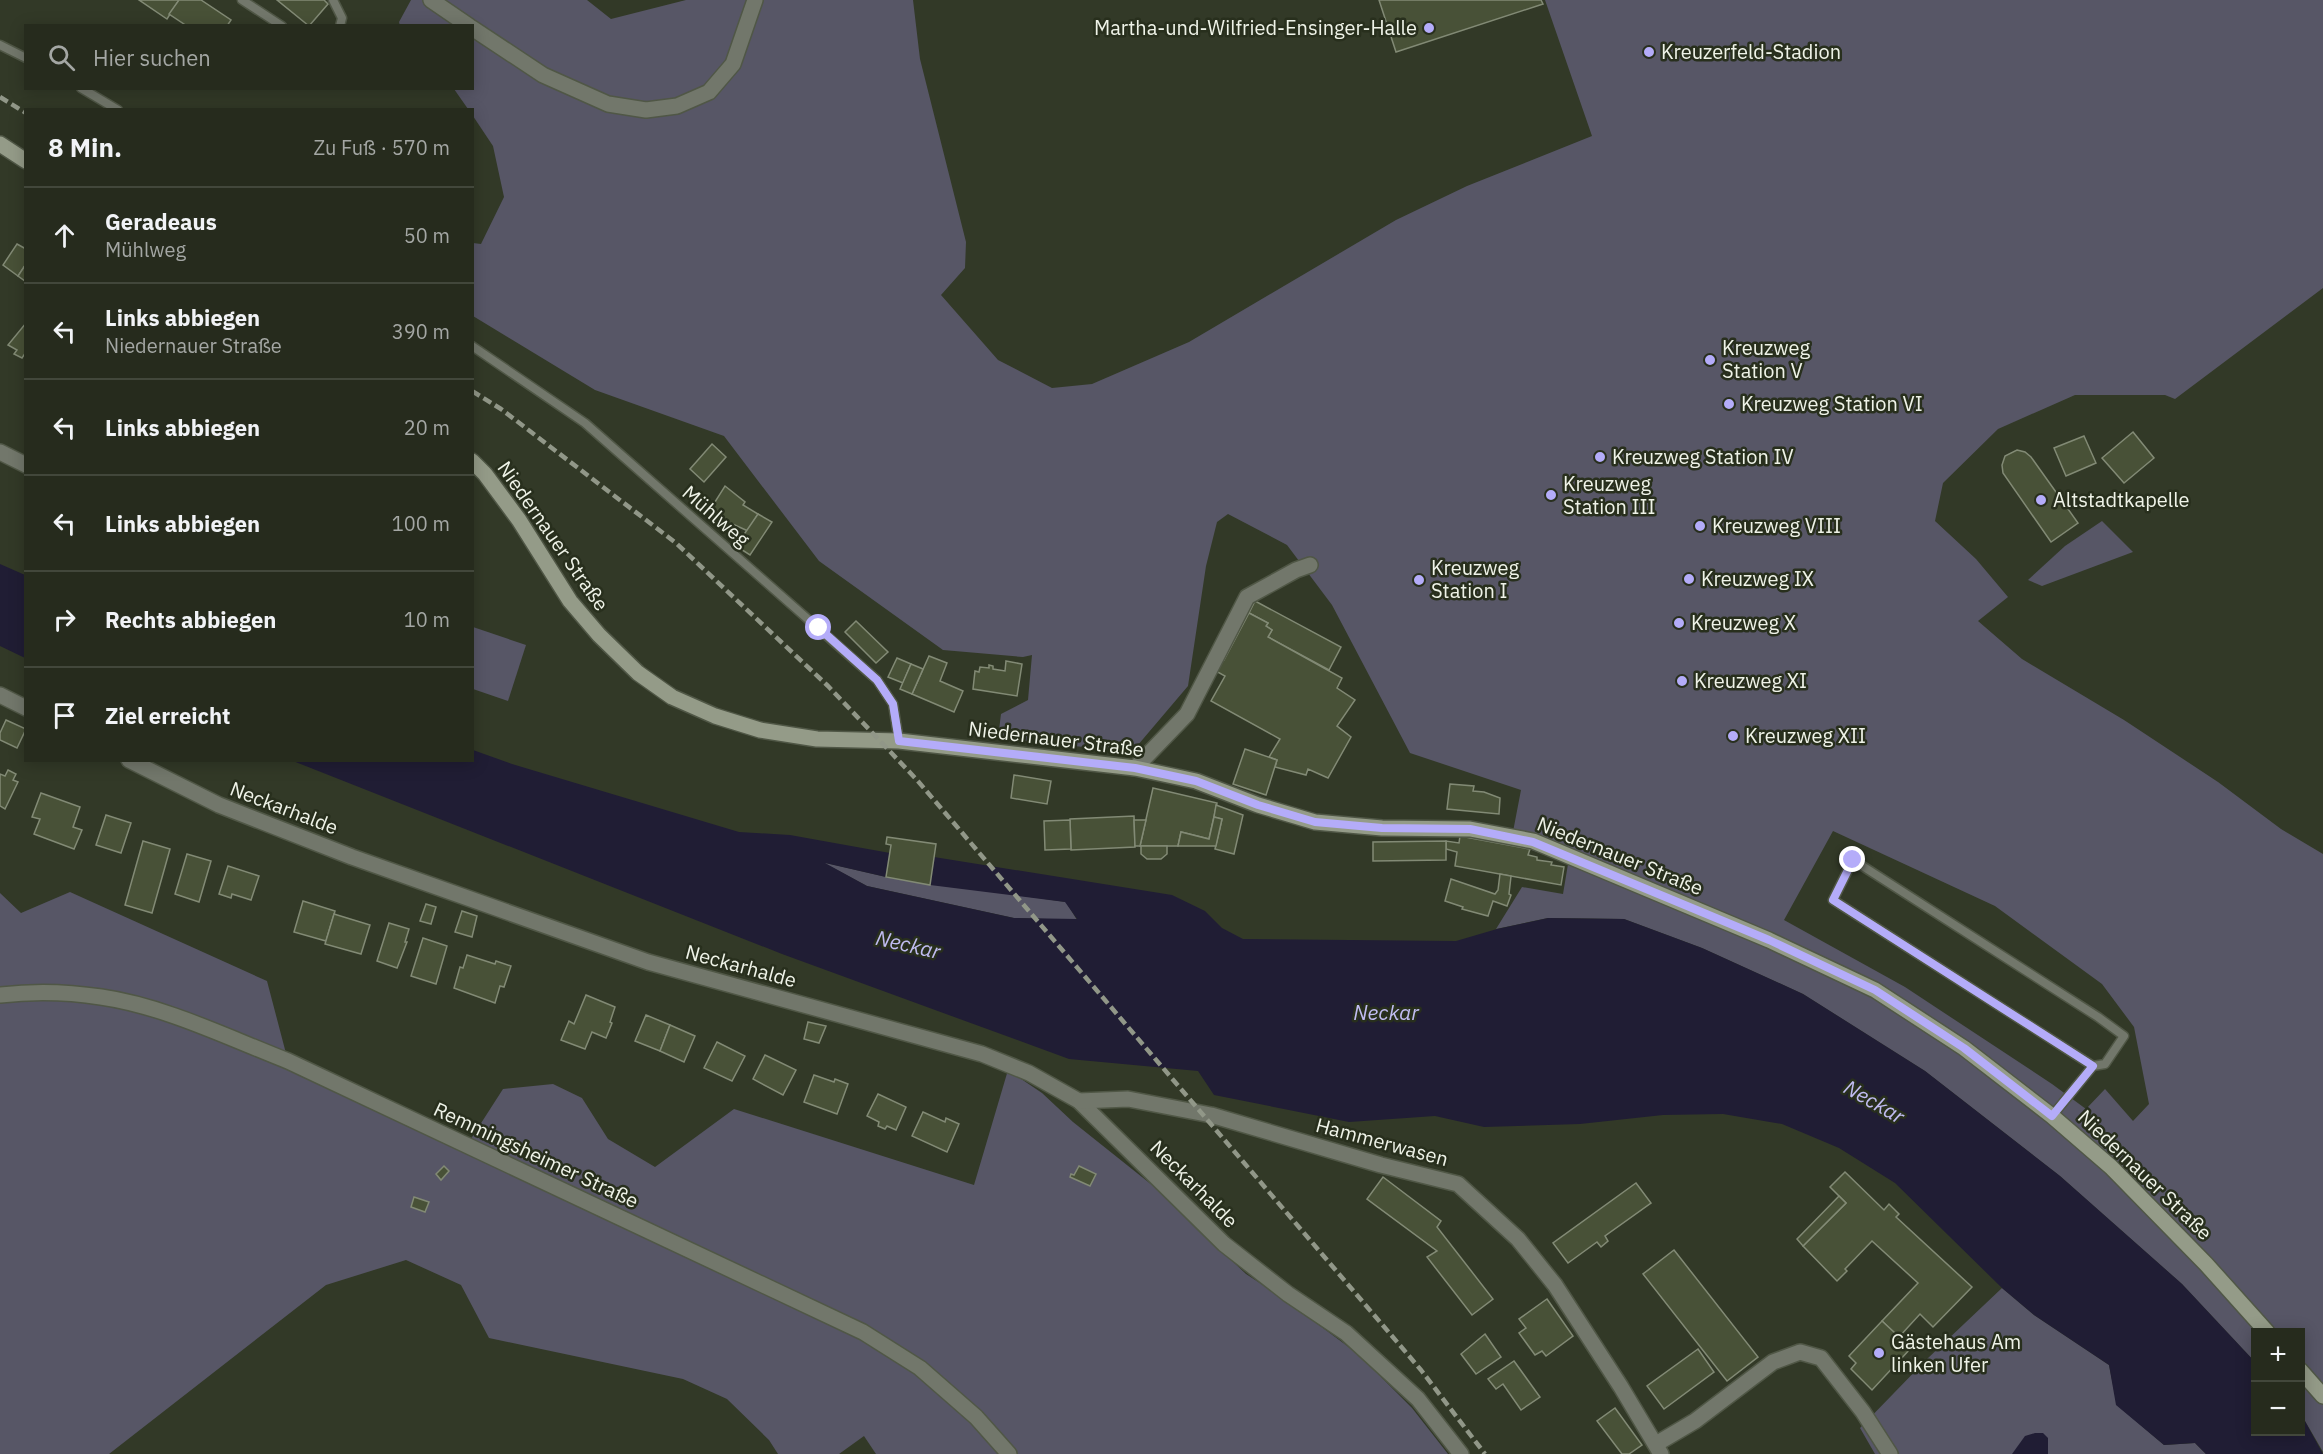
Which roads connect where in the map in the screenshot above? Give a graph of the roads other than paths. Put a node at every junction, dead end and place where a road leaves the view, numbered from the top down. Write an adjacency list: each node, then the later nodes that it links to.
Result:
1 (242, 0): 5 (lane)
2 (333, 0): 6 (lane)
3 (431, 0): 7 (street)
4 (755, 0): 8 (street)
5 (279, 24)
6 (340, 24)
7 (467, 24)
8 (474, 29)
9 (0, 45): 10 (lane)
10 (24, 57)
11 (84, 90): 12 (lane)
12 (115, 108)
13 (0, 144): 14 (main road)
14 (24, 160)
15 (474, 347): 22 (lane, Mühlweg)
16 (0, 452): 18 (street)
17 (474, 463): 22 (main road, Niedernauer Straße)
18 (24, 464)
19 (1310, 565): 24 (street)
20 (0, 695): 21 (street)
21 (24, 707)
22 (899, 741): 24 (main road, Niedernauer Straße)
23 (133, 762): 27 (street, Neckarhalde)
24 (1135, 768): 28 (main road, Niedernauer Straße)
25 (0, 994): 33 (street, Remmingsheimer Straße)
26 (2093, 1066): 26 (lane); 28 (lane)
27 (1079, 1101): 32 (street, Hammerwasen); 34 (street, Neckarhalde)
28 (2052, 1116): 29 (main road, Niedernauer Straße)
29 (2263, 1328)
30 (2305, 1375): 31 (main road)
31 (2323, 1396)
32 (1659, 1449): 35 (street, Hammerwasen)
33 (1009, 1454)
34 (1461, 1454)
35 (1890, 1454)

